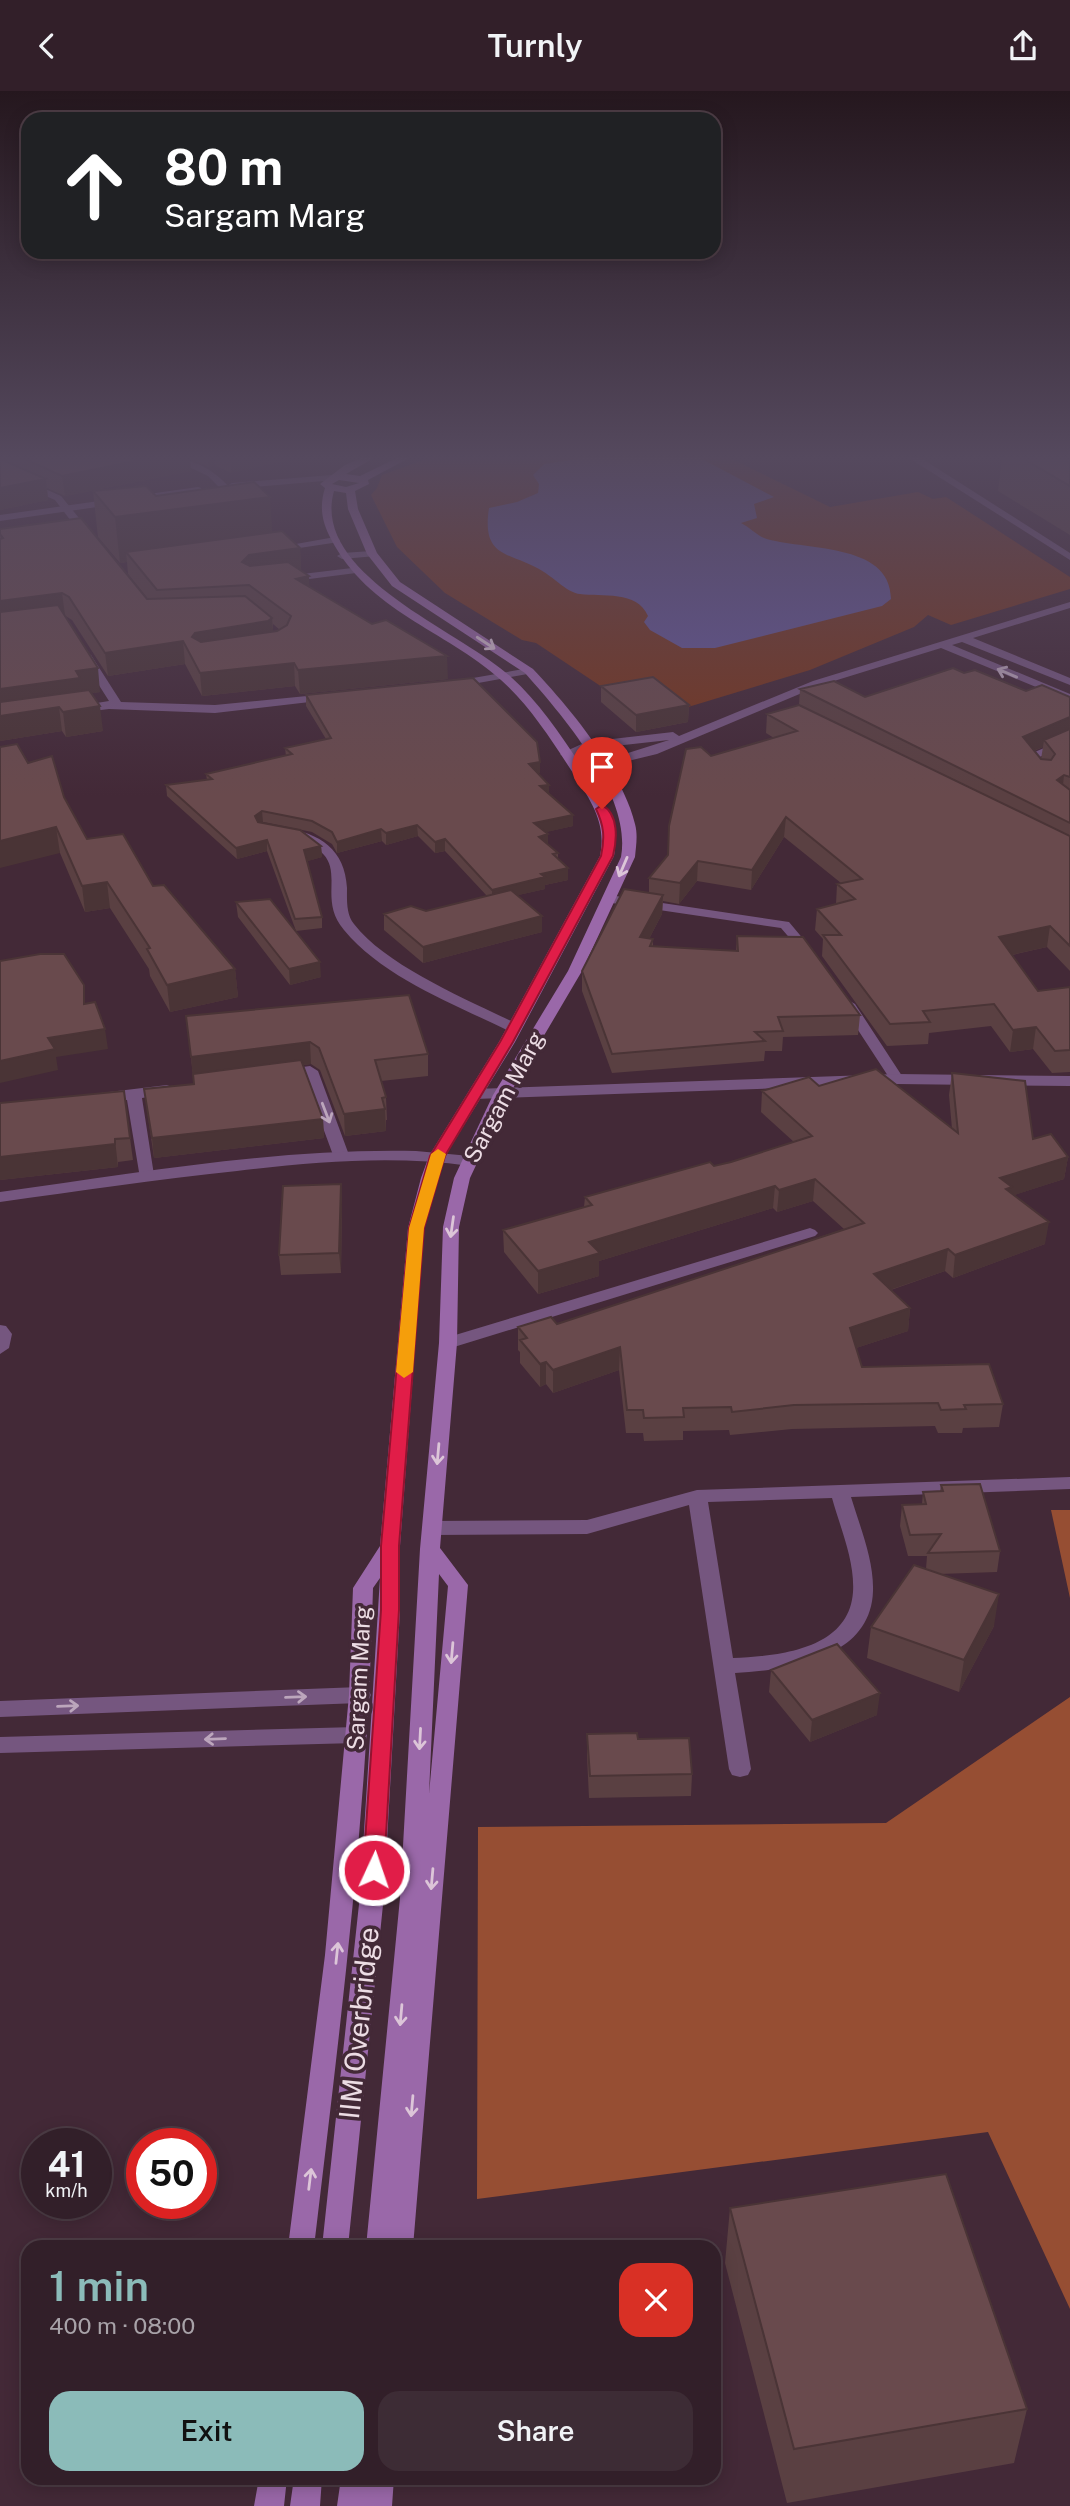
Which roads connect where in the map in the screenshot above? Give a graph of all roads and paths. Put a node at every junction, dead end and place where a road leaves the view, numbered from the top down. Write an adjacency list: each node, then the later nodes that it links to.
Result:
1 (352, 571): 3 (street); 9 (main road, Sargam Marg)
2 (385, 571): 8 (main road, Sargam Marg, one-way to 8)
3 (276, 580)
4 (1070, 605): 5 (street)
5 (963, 638): 7 (street); 10 (street)
6 (79, 644): 15 (street)
7 (942, 645): 13 (street, one-way to 7); 14 (street)
8 (529, 671): 9 (street); 18 (main road, Sargam Marg)
9 (504, 676): 11 (street); 23 (main road, Sargam Marg)
10 (1070, 682)
11 (436, 686)
12 (339, 696): 15 (street)
13 (1070, 698)
14 (764, 703): 17 (lane); 19 (street)
15 (117, 705): 16 (street)
16 (62, 711)
17 (787, 713)
18 (573, 725): 20 (street); 22 (main road, Sargam Marg)
19 (700, 729): 20 (street); 24 (street)
20 (635, 741): 22 (street)
21 (1070, 741): 26 (street)
22 (586, 746): 23 (street); 25 (main road, Sargam Marg)
23 (568, 756): 25 (street); 32 (main road, Sargam Marg)
24 (628, 757): 25 (street); 27 (street)
25 (596, 760): 27 (main road, Sargam Marg)
26 (1044, 774)
27 (606, 777): 29 (main road, Sargam Marg, one-way to 29)
28 (264, 828): 32 (street)
29 (609, 899): 30 (lane); 39 (main road, Sargam Marg)
30 (815, 961)
31 (839, 992): 34 (lane)
32 (514, 1028): 38 (main road, Sargam Marg)
33 (269, 1076): 41 (street, one-way to 41)
34 (897, 1079): 35 (street); 39 (street)
35 (1070, 1081)
36 (188, 1087): 37 (street)
37 (134, 1094): 40 (street); 44 (street)
38 (475, 1094): 39 (street); 42 (main road, Sargam Marg)
39 (501, 1095): 43 (main road, Sargam Marg)
40 (80, 1101)
41 (341, 1155): 42 (street); 44 (street)
42 (437, 1156): 43 (street); 55 (main road, Sargam Marg)
43 (470, 1161): 48 (main road, Sargam Marg, one-way to 48)
44 (146, 1175): 45 (street)
45 (0, 1197)
46 (810, 1233): 48 (lane)
47 (0, 1330): 49 (street)
48 (448, 1343): 53 (main road, Sargam Marg, one-way to 53)
49 (0, 1348)
50 (1070, 1483): 51 (street)
51 (840, 1492): 52 (street); 54 (street)
52 (697, 1496): 53 (street); 54 (street)
53 (431, 1538): 62 (main road, IIM Overbridge, one-way to 62); 63 (main road, one-way to 63)
54 (724, 1666): 59 (street)
55 (372, 1694): 56 (street, one-way to 55); 57 (main road, Sargam Marg); 61 (main road, IIM Overbridge)
56 (0, 1709)
57 (356, 1735): 58 (street, one-way to 58); 60 (main road, Sargam Marg, one-way to 57)
58 (0, 1745)
59 (740, 1769)
60 (302, 2240)
61 (336, 2240)
62 (380, 2240)
63 (401, 2240)
64 (272, 2485): 68 (main road)
65 (307, 2485): 69 (main road)
66 (354, 2485): 70 (main road)
67 (379, 2485): 71 (main road)
68 (269, 2506)
69 (305, 2506)
70 (352, 2506)
71 (377, 2506)

